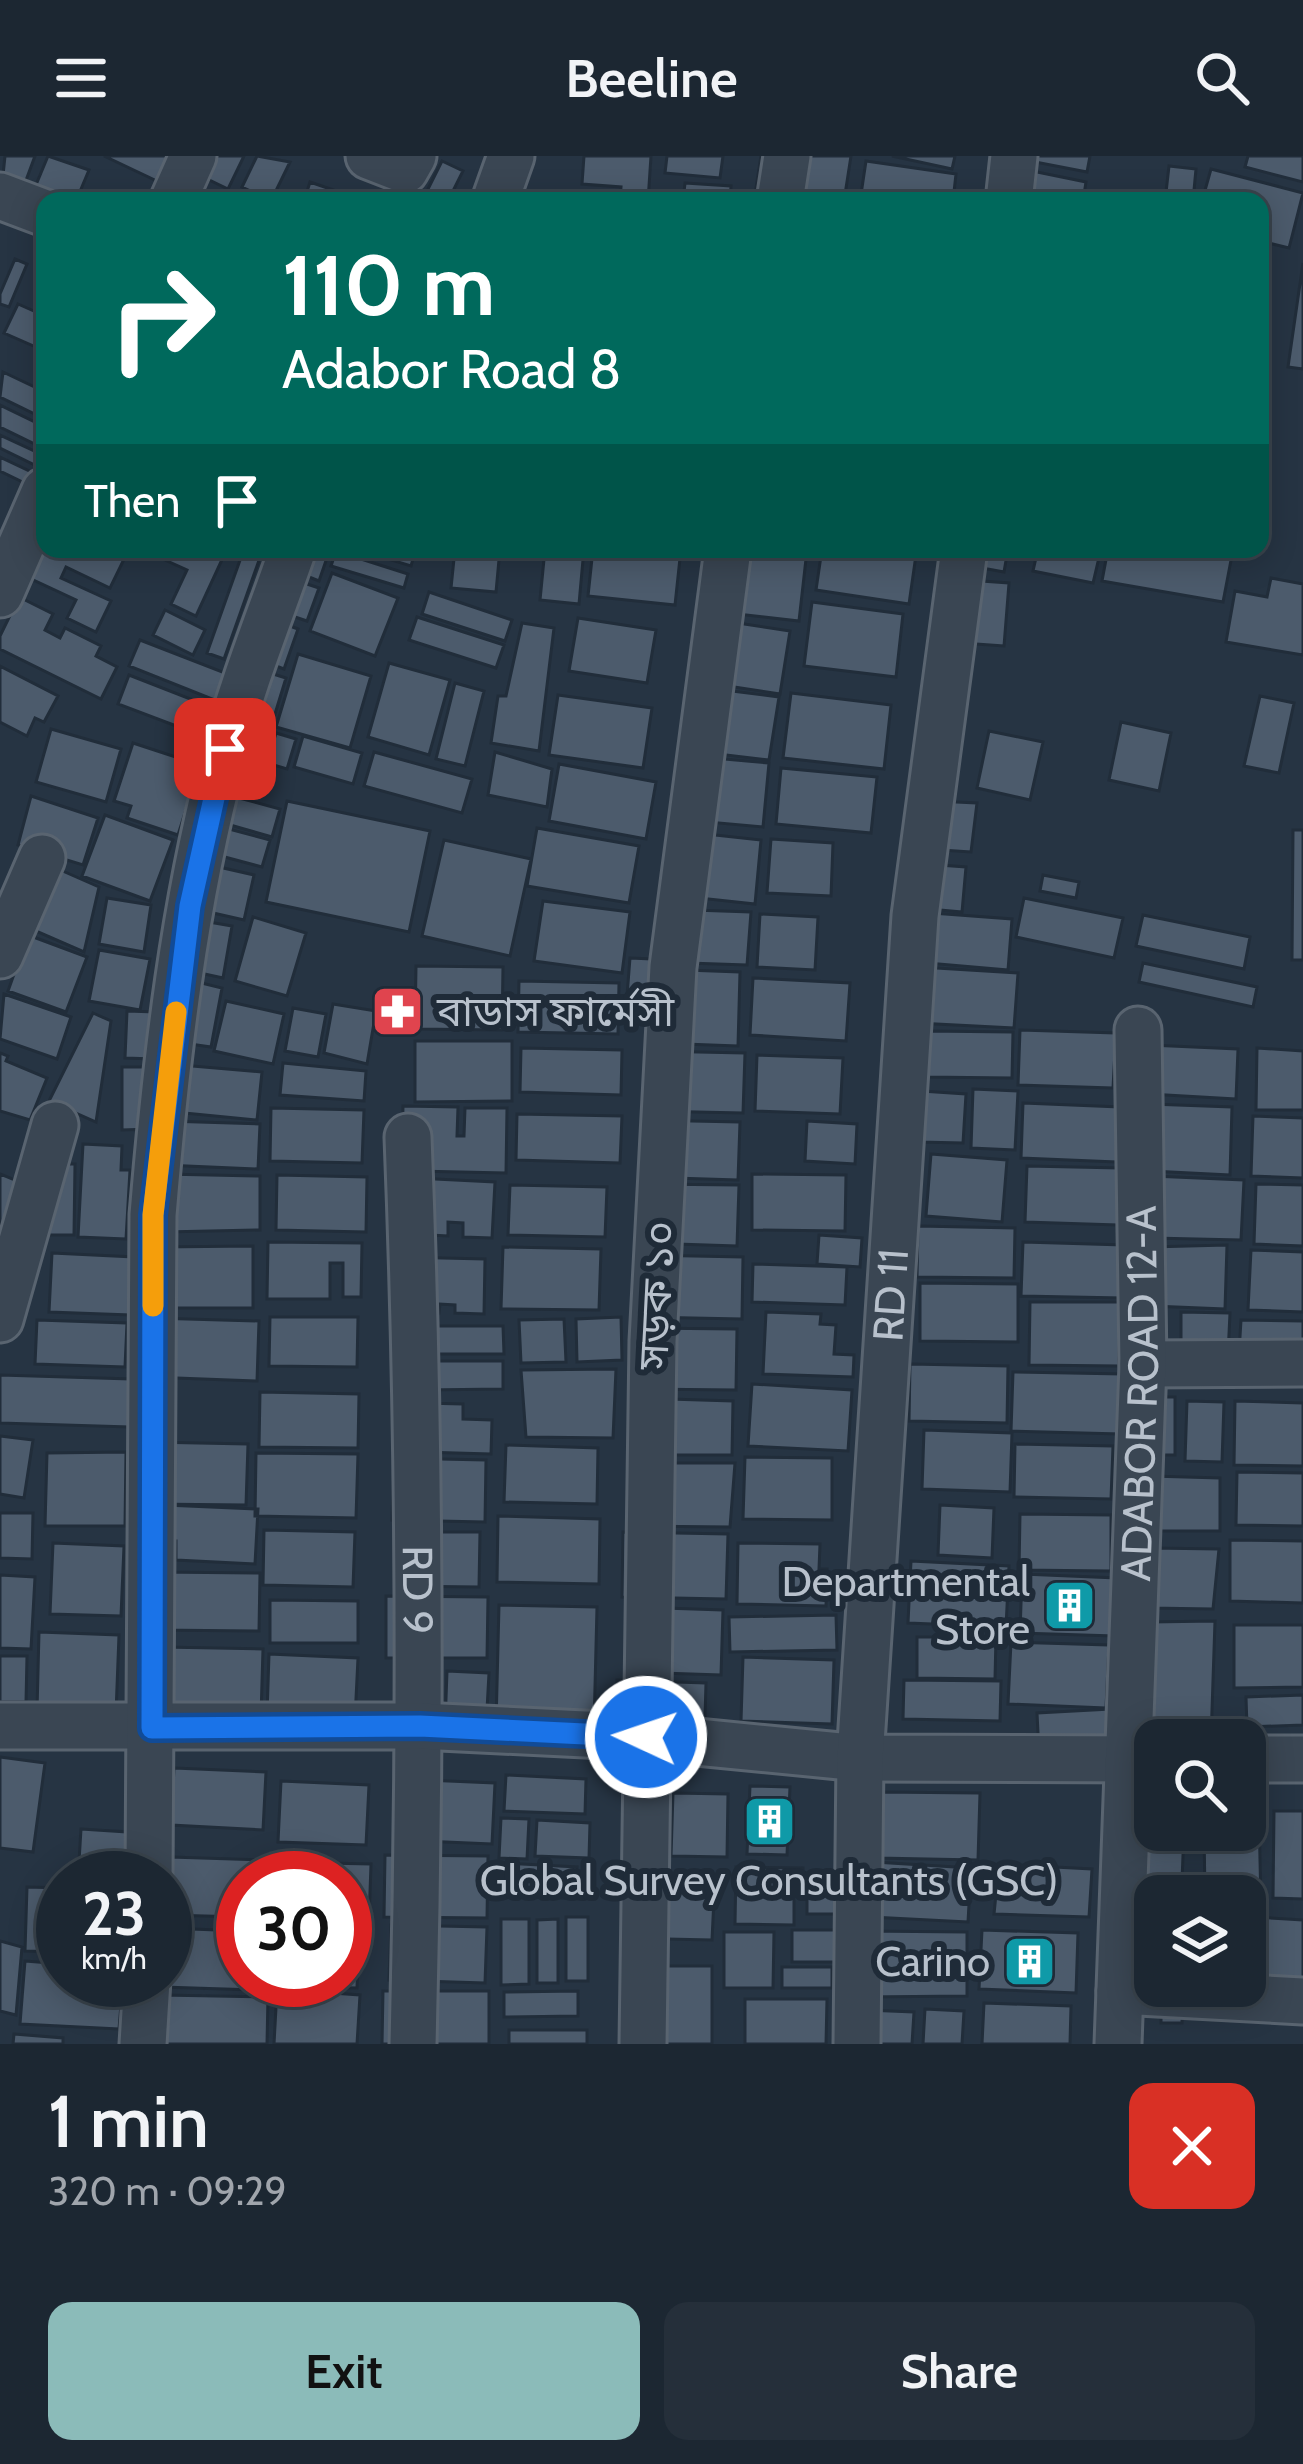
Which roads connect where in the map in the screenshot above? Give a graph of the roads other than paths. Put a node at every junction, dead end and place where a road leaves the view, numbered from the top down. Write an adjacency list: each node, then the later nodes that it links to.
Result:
1 (193, 156): 5 (street)
2 (511, 156): 6 (street)
3 (787, 156): 7 (street)
4 (1014, 156): 8 (street)
5 (177, 192)
6 (498, 192)
7 (781, 192)
8 (1010, 192)
9 (0, 196): 10 (street)
10 (36, 210)
11 (36, 512): 15 (street)
12 (291, 558): 27 (street)
13 (727, 558): 28 (street, সড়ক ১০)
14 (963, 558): 29 (street, RD 11)
15 (0, 594)
16 (42, 857): 17 (street)
17 (0, 955)
18 (1138, 1030): 23 (street, ADABOR ROAD 12-A)
19 (55, 1125): 21 (street)
20 (408, 1137): 26 (street, RD 9)
21 (0, 1319)
22 (1303, 1363): 23 (street)
23 (1142, 1364): 24 (street, ADABOR ROAD 12-A)
24 (1143, 1719)
25 (0, 1726): 27 (street)
26 (420, 1726): 27 (street); 28 (street); 39 (street, RD 9)
27 (152, 1728): 34 (street)
28 (646, 1737): 29 (street); 40 (street, সড়ক ১০)
29 (860, 1758): 30 (street); 41 (street, RD 11)
30 (1134, 1759)
31 (1266, 1759): 32 (street)
32 (1303, 1759)
33 (1134, 1849): 35 (street, ADABOR ROAD 12-A)
34 (150, 1851)
35 (1120, 1990): 36 (street); 42 (street, ADABOR ROAD 12-A)
36 (1303, 2001)
37 (145, 2007): 38 (street)
38 (143, 2044)
39 (413, 2044)
40 (643, 2044)
41 (856, 2044)
42 (1118, 2044)

